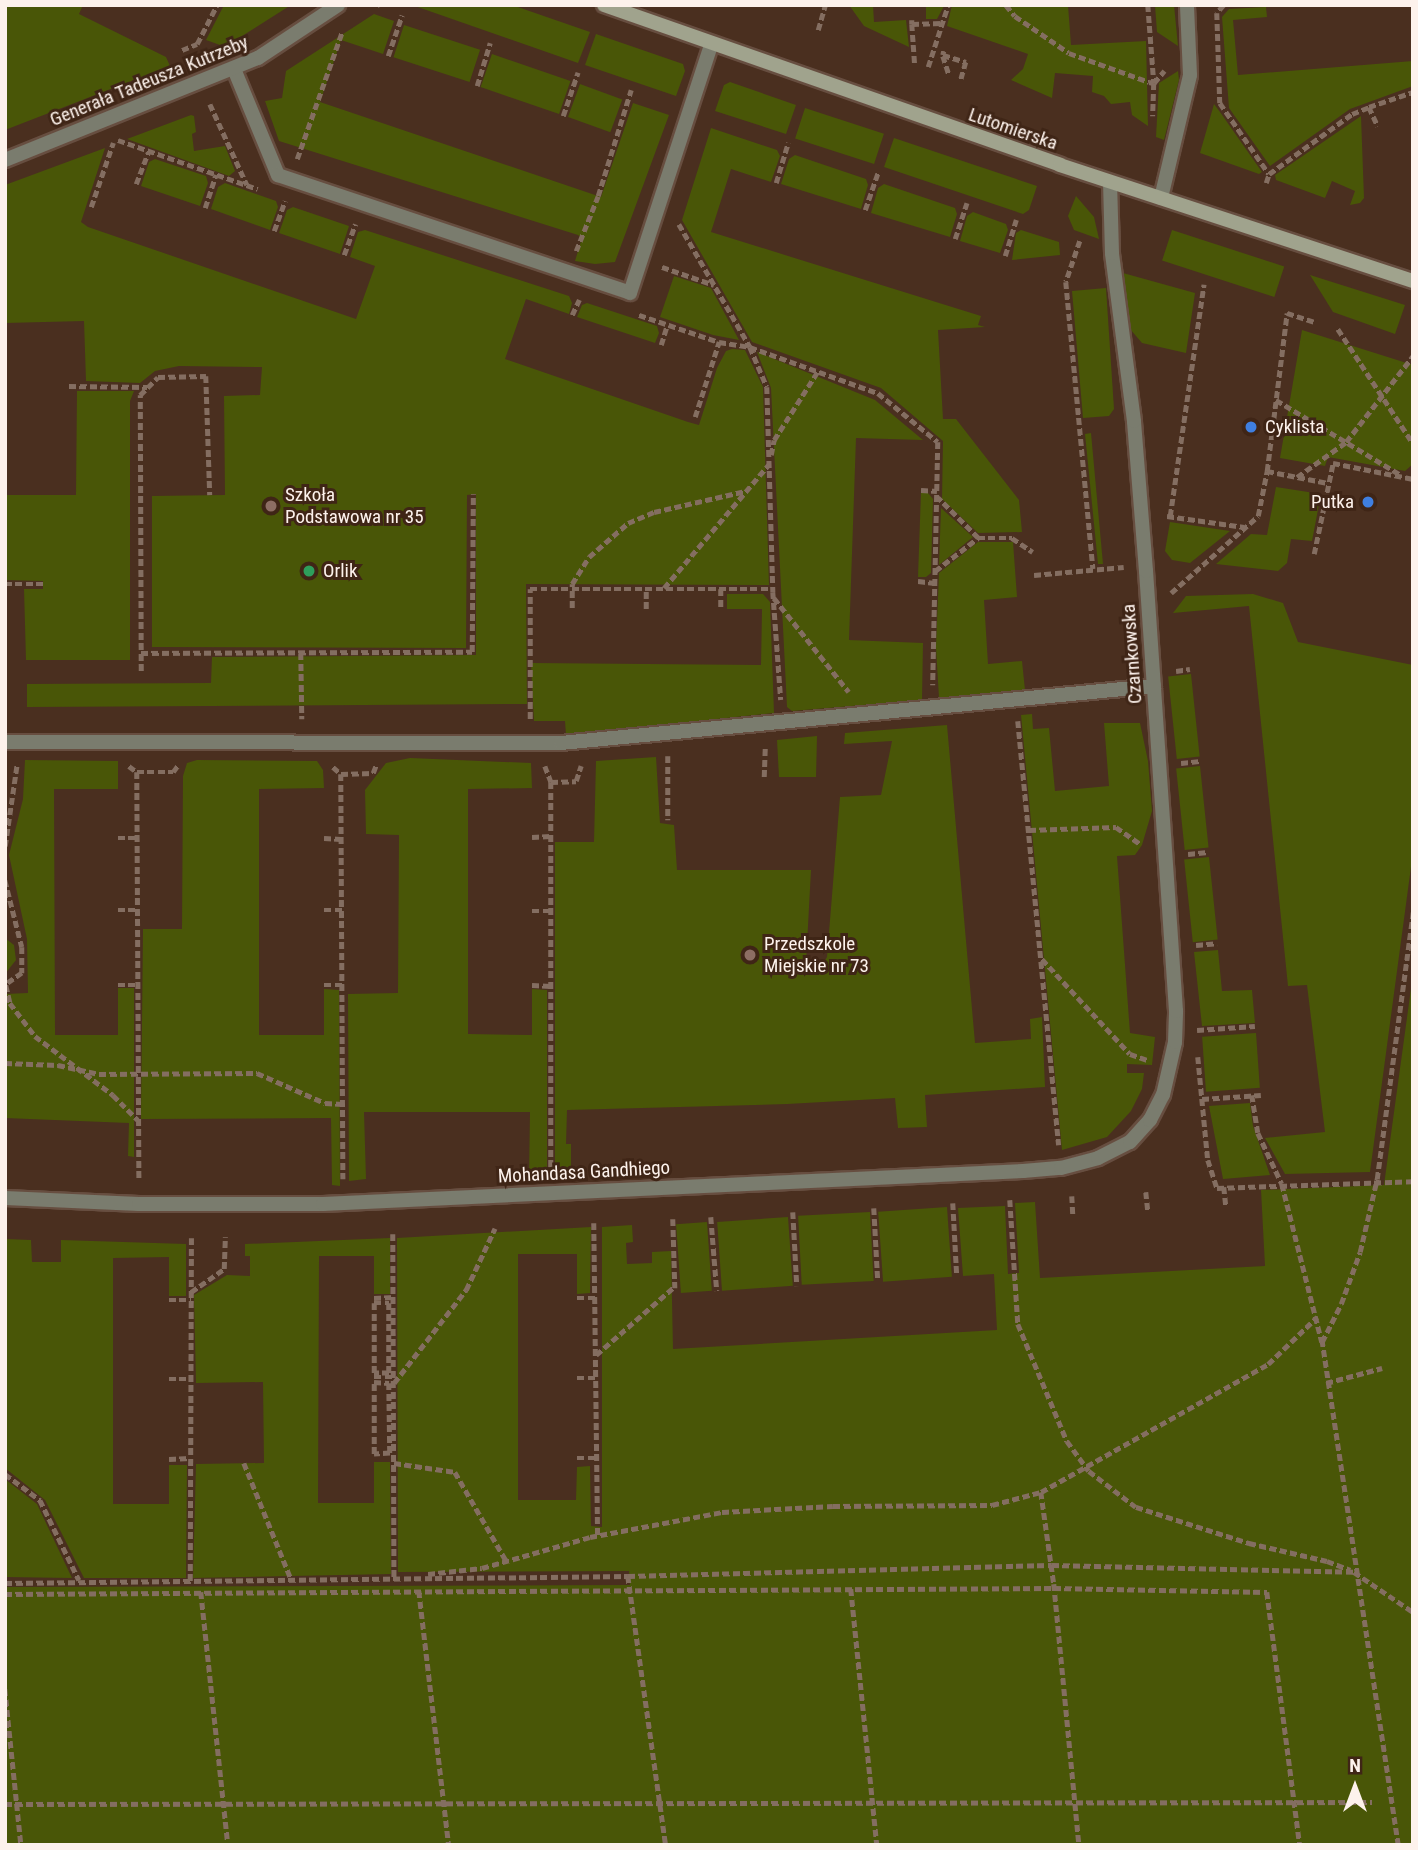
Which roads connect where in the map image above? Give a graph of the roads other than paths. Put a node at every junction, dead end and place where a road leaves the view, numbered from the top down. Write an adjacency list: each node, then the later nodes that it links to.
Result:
1 (338, 5): 5 (street, Generała Tadeusza Kutrzeby)
2 (604, 5): 4 (main road, Lutomierska)
3 (1187, 5): 8 (street)
4 (711, 45): 5 (street); 7 (main road, Lutomierska)
5 (234, 68): 6 (street, Generała Tadeusza Kutrzeby)
6 (5, 160)
7 (1110, 181): 8 (main road, Lutomierska); 10 (street, Czarnkowska)
8 (1161, 198): 9 (main road, Lutomierska)
9 (1413, 281)
10 (1154, 687): 11 (street); 12 (street, Czarnkowska)
11 (11, 742)
12 (1150, 1120): 13 (street, Mohandasa Gandhiego)
13 (5, 1198)

